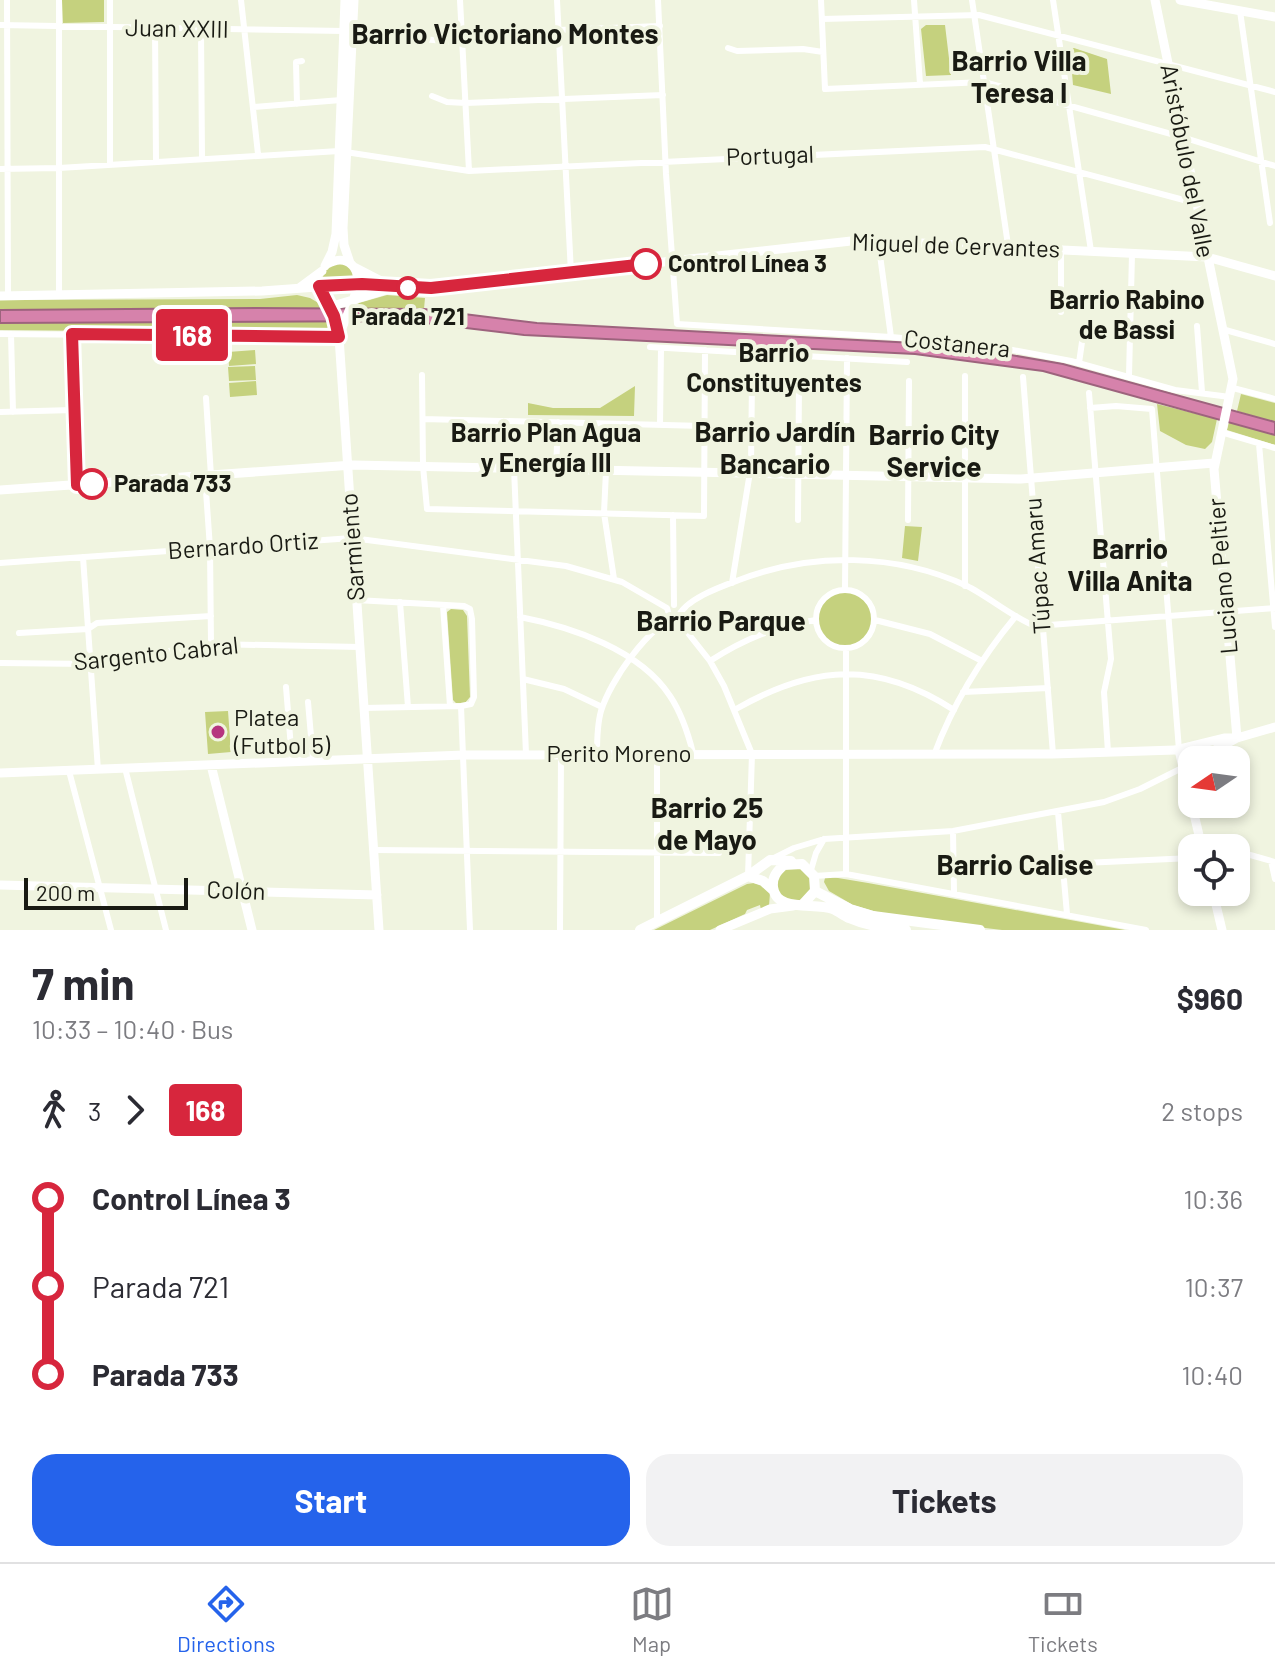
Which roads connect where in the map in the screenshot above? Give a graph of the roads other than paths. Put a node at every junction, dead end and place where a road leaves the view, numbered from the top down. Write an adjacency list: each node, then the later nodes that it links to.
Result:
1 (7, 0): 21 (street)
2 (59, 0): 23 (street)
3 (110, 0): 25 (street)
4 (241, 0): 27 (street)
5 (345, 0): 29 (main road)
6 (354, 0): 29 (main road)
7 (460, 0): 31 (street)
8 (557, 0): 28 (street)
9 (658, 0): 22 (street)
10 (821, 0): 20 (street)
11 (914, 0): 18 (street)
12 (972, 0): 17 (street)
13 (1053, 0): 30 (street)
14 (1155, 0): 35 (main road, Aristóbulo del Valle)
15 (1180, 0): 16 (main road)
16 (1240, 11): 19 (main road); 38 (street)
17 (974, 14): 18 (street); 30 (street); 36 (street)
18 (915, 15): 20 (street); 37 (street)
19 (1275, 17)
20 (822, 19): 33 (street)
21 (3, 25): 23 (street, Juan XXIII); 60 (street)
22 (660, 26): 28 (street, Juan XXIII); 40 (street)
23 (58, 27): 25 (street, Juan XXIII); 59 (street)
24 (155, 27): 25 (street, Juan XXIII); 26 (street, Juan XXIII); 54 (street)
25 (110, 28): 56 (street)
26 (201, 29): 27 (street, Juan XXIII); 52 (street)
27 (244, 30): 29 (street, Juan XXIII); 47 (street)
28 (559, 30): 31 (street, Juan XXIII); 42 (street)
29 (348, 33): 31 (street, Juan XXIII); 43 (main road); 50 (main road)
30 (1058, 36): 35 (street); 46 (street)
31 (463, 43): 44 (street)
32 (728, 48): 33 (street)
33 (823, 52): 37 (street)
34 (302, 61): 45 (street)
35 (1168, 66): 38 (street); 48 (main road, Aristóbulo del Valle)
36 (984, 82): 37 (street); 46 (street); 49 (street)
37 (920, 84)
38 (1251, 86): 39 (street); 55 (street)
39 (1275, 92)
40 (663, 95): 42 (street); 53 (street)
41 (432, 96): 44 (street)
42 (561, 99): 44 (street); 57 (street)
43 (341, 100): 45 (street); 50 (main road)
44 (466, 103): 62 (street)
45 (297, 104): 47 (street)
46 (1068, 104): 48 (street); 61 (street)
47 (253, 107): 51 (street)
48 (1182, 137): 55 (street); 63 (main road, Aristóbulo del Valle)
49 (993, 148): 53 (street, Portugal); 61 (street, Portugal); 66 (street)
50 (343, 151): 51 (street, Portugal); 62 (street, Portugal); 72 (main road); 73 (main road)
51 (258, 154): 52 (street, Portugal)
52 (202, 159): 54 (street, Portugal)
53 (665, 160): 57 (street, Portugal); 71 (street)
54 (156, 162): 56 (street, Portugal)
55 (1261, 162): 58 (street); 64 (street)
56 (110, 165): 59 (street, Portugal)
57 (564, 165): 62 (street, Portugal); 74 (street)
58 (1275, 166)
59 (59, 168): 60 (street, Portugal); 81 (street)
60 (3, 169): 80 (street)
61 (1078, 170): 63 (street, Portugal); 68 (street)
62 (469, 171)
63 (1195, 203): 70 (main road, Aristóbulo del Valle)
64 (1270, 223)
65 (878, 240): 66 (main road, Miguel de Cervantes); 71 (main road, Miguel de Cervantes); 93 (street)
66 (1008, 245): 67 (main road, Miguel de Cervantes)
67 (1061, 250): 68 (main road, Miguel de Cervantes); 84 (street)
68 (1091, 251): 69 (main road, Miguel de Cervantes)
69 (1132, 254): 70 (main road, Miguel de Cervantes); 103 (street)
70 (1207, 257): 75 (main road, Miguel de Cervantes); 88 (main road, Aristóbulo del Valle)
71 (672, 261): 74 (main road, Miguel de Cervantes); 93 (street, Costanera)
72 (352, 265): 73 (main road); 76 (main road); 78 (main road, Miguel de Cervantes)
73 (323, 268): 77 (main road); 79 (main road)
74 (571, 273): 78 (main road, Miguel de Cervantes)
75 (1275, 276)
76 (358, 284): 77 (main road, Miguel de Cervantes); 78 (main road, Miguel de Cervantes); 82 (main road)
77 (319, 286): 79 (main road, Miguel de Cervantes); 83 (main road, Sarmiento)
78 (397, 287): 82 (main road, Miguel de Cervantes)
79 (297, 289): 81 (main road, Miguel de Cervantes); 83 (main road, Miguel de Cervantes)
80 (4, 296): 81 (main road, Miguel de Cervantes)
81 (59, 296)
82 (352, 302): 83 (main road, Miguel de Cervantes); 85 (main road)
83 (328, 303): 85 (main road, Sarmiento)
84 (1061, 312)
85 (340, 321): 92 (main road, Sarmiento)
86 (1197, 326): 108 (street)
87 (1084, 328): 100 (street)
88 (1222, 329): 94 (street); 110 (main road, Aristóbulo del Valle)
89 (0, 334): 90 (street)
90 (11, 334): 91 (street); 116 (street)
91 (72, 334): 92 (street); 114 (street)
92 (339, 337): 126 (main road, Sarmiento)
93 (891, 337): 100 (street, Costanera)
94 (1275, 344)
95 (650, 347): 96 (street)
96 (661, 348): 97 (street); 120 (street)
97 (705, 350): 98 (street); 121 (street)
98 (847, 358): 99 (street); 137 (street)
99 (907, 362)
100 (1079, 363): 103 (street, Costanera)
101 (422, 375): 118 (street)
102 (965, 376): 139 (street)
103 (1129, 376): 108 (street, Costanera)
104 (1023, 377): 140 (street, Túpac Amaru)
105 (752, 379): 134 (street)
106 (799, 381): 136 (street)
107 (909, 381): 138 (street)
108 (1202, 392): 110 (street, Costanera)
109 (1089, 393): 113 (street)
110 (1232, 393): 112 (street, Costanera); 117 (main road, Aristóbulo del Valle)
111 (206, 398): 135 (street)
112 (1275, 398)
113 (1090, 408): 129 (street); 133 (street)
114 (73, 410): 116 (street); 141 (street)
115 (0, 412): 116 (street)
116 (13, 412)
117 (1226, 415): 122 (main road, Luciano Peltier)
118 (423, 419): 119 (street); 127 (street)
119 (558, 422): 120 (street); 130 (street)
120 (660, 425): 121 (street)
121 (704, 426): 132 (street)
122 (1221, 432): 123 (street); 125 (main road, Luciano Peltier)
123 (1259, 444): 124 (street); 162 (street)
124 (1275, 448)
125 (1214, 463): 129 (main road); 163 (main road, Luciano Peltier)
126 (347, 466): 127 (main road); 135 (main road); 148 (main road, Sarmiento)
127 (423, 466): 128 (main road); 143 (street)
128 (514, 468): 130 (main road); 143 (street)
129 (1157, 468): 133 (main road); 166 (street)
130 (556, 469): 131 (main road)
131 (606, 471): 132 (main road); 144 (street)
132 (704, 473): 134 (main road); 145 (street)
133 (1096, 474): 140 (main road); 171 (street)
134 (750, 475): 136 (main road); 155 (street)
135 (208, 476): 141 (main road); 149 (street)
136 (798, 476): 137 (main road); 146 (street)
137 (846, 476): 138 (main road); 152 (street)
138 (908, 477): 139 (main road); 147 (street)
139 (967, 477): 140 (main road); 156 (street)
140 (1031, 478): 172 (street, Túpac Amaru)
141 (77, 485): 142 (main road)
142 (0, 490)
143 (516, 511): 144 (street); 151 (street)
144 (604, 513): 145 (street); 154 (street)
145 (673, 515): 161 (street)
146 (798, 520)
147 (908, 520)
148 (352, 538): 149 (street, Bernardo Ortiz); 151 (street, Bernardo Ortiz); 158 (main road, Sarmiento)
149 (210, 548): 150 (street, Bernardo Ortiz); 164 (street)
150 (83, 557): 153 (street, Bernardo Ortiz); 174 (street)
151 (518, 558): 154 (street, Bernardo Ortiz); 167 (street)
152 (845, 560): 155 (street); 156 (street); 157 (street)
153 (0, 563)
154 (614, 579): 161 (street, Bernardo Ortiz)
155 (732, 583): 161 (street)
156 (965, 586): 165 (street)
157 (845, 590): 169 (street); 170 (street)
158 (356, 600): 159 (street); 177 (main road, Sarmiento)
159 (400, 602): 160 (street); 192 (street)
160 (443, 605): 190 (street); 191 (street)
161 (674, 608): 168 (street); 168 (street)
162 (1274, 608): 163 (street); 173 (street)
163 (1226, 611): 166 (street); 198 (main road, Luciano Peltier)
164 (211, 616): 174 (street); 176 (street)
165 (1016, 616): 172 (street); 181 (street)
166 (1169, 616): 171 (street); 199 (street)
167 (520, 617): 179 (street); 185 (street)
168 (673, 618): 179 (street); 180 (street)
169 (816, 620): 178 (street); 180 (street)
170 (875, 620): 178 (street); 181 (street)
171 (1108, 620): 172 (street); 203 (street)
172 (1043, 625): 187 (street, Túpac Amaru)
173 (1275, 627)
174 (88, 629): 175 (street); 183 (street)
175 (19, 633)
176 (211, 644): 177 (street, Sargento Cabral); 183 (street, Sargento Cabral)
177 (360, 647): 194 (main road, Sarmiento)
178 (846, 649): 184 (street)
179 (630, 659): 193 (street); 204 (street)
180 (710, 661): 195 (street)
181 (982, 661): 188 (street)
182 (0, 663): 183 (street, Sargento Cabral)
183 (91, 664): 219 (street)
184 (846, 675): 195 (street); 196 (street); 210 (street)
185 (523, 679): 193 (street); 205 (street)
186 (286, 687): 216 (street)
187 (1048, 688): 188 (street); 211 (street, Túpac Amaru)
188 (963, 692): 196 (street)
189 (308, 702): 215 (street)
190 (450, 706): 191 (street); 192 (street)
191 (461, 706): 212 (street)
192 (408, 707): 194 (street)
193 (602, 707): 207 (street)
194 (364, 708): 214 (main road, Sarmiento)
195 (736, 709): 209 (street)
196 (954, 710): 213 (street)
197 (1275, 727): 198 (main road, Perito Moreno)
198 (1237, 738): 200 (main road, Perito Moreno); 201 (main road, Perito Moreno)
199 (1179, 746)
200 (1194, 746)
201 (1222, 746)
202 (1178, 750): 203 (main road, Perito Moreno)
203 (1108, 752): 211 (main road, Perito Moreno)
204 (693, 753): 208 (main road, Perito Moreno); 209 (main road, Perito Moreno)
205 (526, 754): 206 (main road, Perito Moreno); 212 (main road, Perito Moreno)
206 (561, 754): 207 (main road, Perito Moreno); 229 (street)
207 (597, 754): 208 (main road, Perito Moreno)
208 (657, 754): 230 (street)
209 (752, 754): 210 (main road, Perito Moreno); 240 (street)
210 (845, 754): 213 (main road, Perito Moreno); 225 (street)
211 (1053, 754): 213 (main road, Perito Moreno)
212 (464, 755): 214 (main road, Perito Moreno); 228 (street)
213 (934, 755)
214 (368, 757): 215 (main road, Perito Moreno); 227 (main road, Sarmiento)
215 (313, 759): 216 (main road, Perito Moreno)
216 (292, 760): 217 (main road, Perito Moreno)
217 (211, 765): 218 (main road, Perito Moreno); 247 (main road)
218 (125, 768): 219 (main road, Perito Moreno); 244 (street)
219 (98, 770): 221 (main road, Perito Moreno)
220 (1178, 770): 223 (street)
221 (69, 771): 222 (main road, Perito Moreno); 243 (street)
222 (0, 773)
223 (1058, 812): 224 (street); 237 (street)
224 (953, 831): 225 (street); 248 (street)
225 (846, 837): 226 (street); 239 (street)
226 (824, 839): 234 (street); 238 (street)
227 (374, 850): 228 (street); 249 (main road, Sarmiento)
228 (467, 851): 229 (street); 263 (street)
229 (560, 851): 230 (street); 264 (street)
230 (656, 852): 231 (street); 255 (street)
231 (719, 853)
232 (1250, 855): 235 (street)
233 (1178, 859): 237 (street)
234 (770, 860): 236 (main road); 240 (main road)
235 (1273, 861): 241 (street)
236 (796, 863): 238 (main road); 245 (main road)
237 (1062, 864): 254 (street)
238 (812, 873): 239 (street); 246 (main road)
239 (846, 874): 248 (street)
240 (748, 876): 245 (main road); 255 (main road)
241 (1275, 879)
242 (0, 885): 243 (main road, Colón)
243 (100, 888): 244 (main road, Colón); 259 (street)
244 (156, 889): 247 (main road, Colón); 260 (street)
245 (774, 891): 251 (main road); 253 (main road)
246 (815, 891): 250 (main road); 257 (main road)
247 (243, 892): 249 (main road, Colón); 261 (main road)
248 (954, 893): 254 (street)
249 (377, 895): 262 (main road, Sarmiento)
250 (804, 903): 251 (main road); 256 (main road)
251 (793, 906): 253 (main road)
252 (1216, 906): 268 (main road)
253 (770, 909): 266 (main road)
254 (1067, 914): 267 (street)
255 (657, 921): 265 (main road)
256 (854, 925): 257 (main road)
257 (908, 927): 258 (main road)
258 (973, 929)
259 (111, 930)
260 (166, 930)
261 (252, 930)
262 (379, 930)
263 (470, 930)
264 (560, 930)
265 (640, 930)
266 (720, 930)
267 (1146, 930)
268 (1222, 930)

